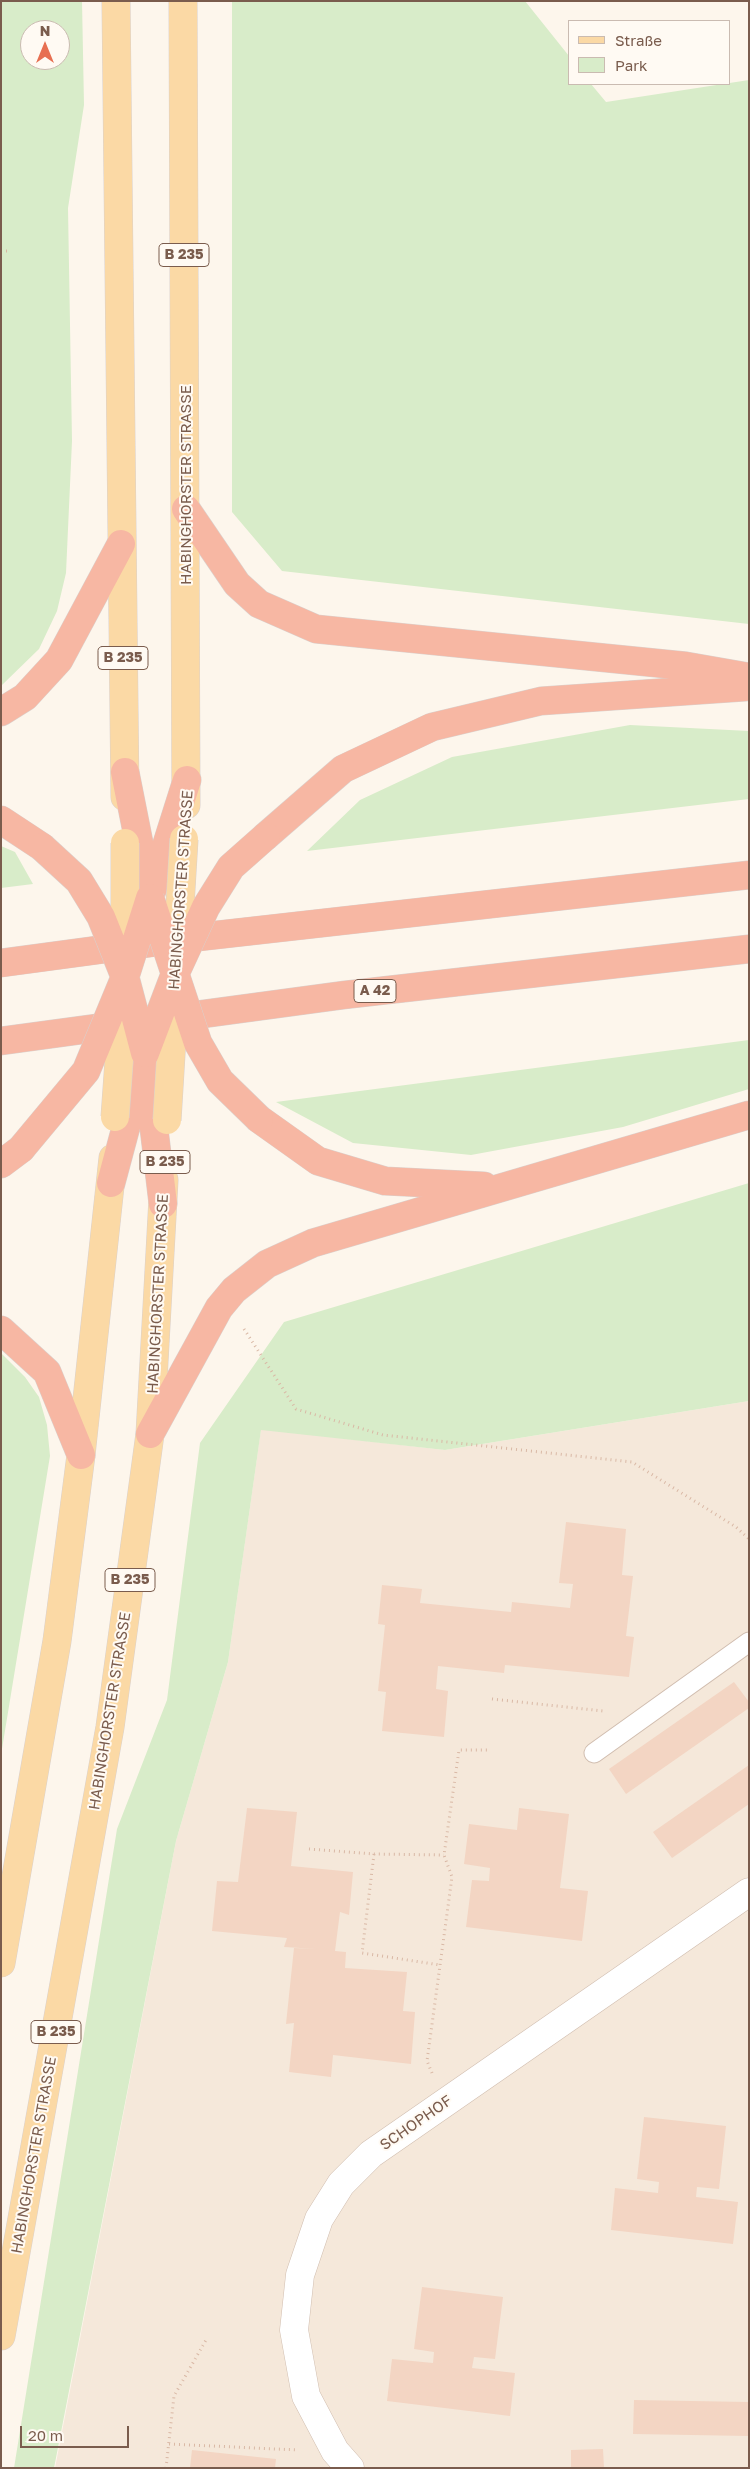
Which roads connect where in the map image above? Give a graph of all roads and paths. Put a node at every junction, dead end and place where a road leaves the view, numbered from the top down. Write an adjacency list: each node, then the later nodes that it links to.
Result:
1 (116, 1): 6 (main road, HABINGHORSTER STRASSE / B 235)
2 (182, 1): 5 (main road, HABINGHORSTER STRASSE / B 235)
3 (1, 251): 4 (path)
4 (7, 251)
5 (186, 509): 7 (highway); 11 (main road, HABINGHORSTER STRASSE / B 235)
6 (121, 544): 9 (highway); 12 (main road, HABINGHORSTER STRASSE / B 235)
7 (749, 677)
8 (749, 686): 17 (highway, bridge)
9 (1, 712)
10 (1, 820): 18 (highway, bridge)
11 (176, 840): 14 (highway); 17 (main road, HABINGHORSTER STRASSE / B 235, bridge)
12 (131, 842): 14 (highway); 18 (main road, HABINGHORSTER STRASSE / B 235, bridge)
13 (749, 875): 16 (highway)
14 (150, 898): 17 (highway, bridge); 18 (highway, bridge)
15 (749, 949): 19 (highway, A 42)
16 (1, 963)
17 (175, 974): 20 (highway, bridge); 22 (main road, HABINGHORSTER STRASSE / B 235, bridge); 24 (highway, bridge)
18 (125, 977): 20 (highway, bridge); 22 (main road, HABINGHORSTER STRASSE / B 235, bridge); 23 (highway, bridge)
19 (1, 1041)
20 (145, 1053): 22 (highway)
21 (749, 1115): 24 (highway)
22 (141, 1119): 27 (main road, HABINGHORSTER STRASSE / B 235); 28 (main road, HABINGHORSTER STRASSE / B 235)
23 (11, 1156)
24 (505, 1188): 27 (highway)
25 (244, 1328): 29 (path)
26 (1, 1330): 28 (highway)
27 (150, 1434): 42 (main road, HABINGHORSTER STRASSE / B 235)
28 (81, 1455): 39 (main road, HABINGHORSTER STRASSE / B 235)
29 (749, 1539)
30 (749, 1642): 32 (lane)
31 (492, 1699): 32 (path)
32 (646, 1716): 34 (lane)
33 (490, 1750): 37 (path)
34 (594, 1753)
35 (309, 1849): 36 (path)
36 (374, 1854): 37 (path); 40 (path)
37 (444, 1855): 40 (path)
38 (749, 1892): 41 (street, SCHOPHOF)
39 (1, 1963)
40 (440, 1965): 41 (path)
41 (444, 2104): 45 (street, SCHOPHOF)
42 (1, 2336)
43 (206, 2340): 44 (path)
44 (168, 2444): 45 (path); 46 (path)
45 (342, 2460)
46 (166, 2468)

